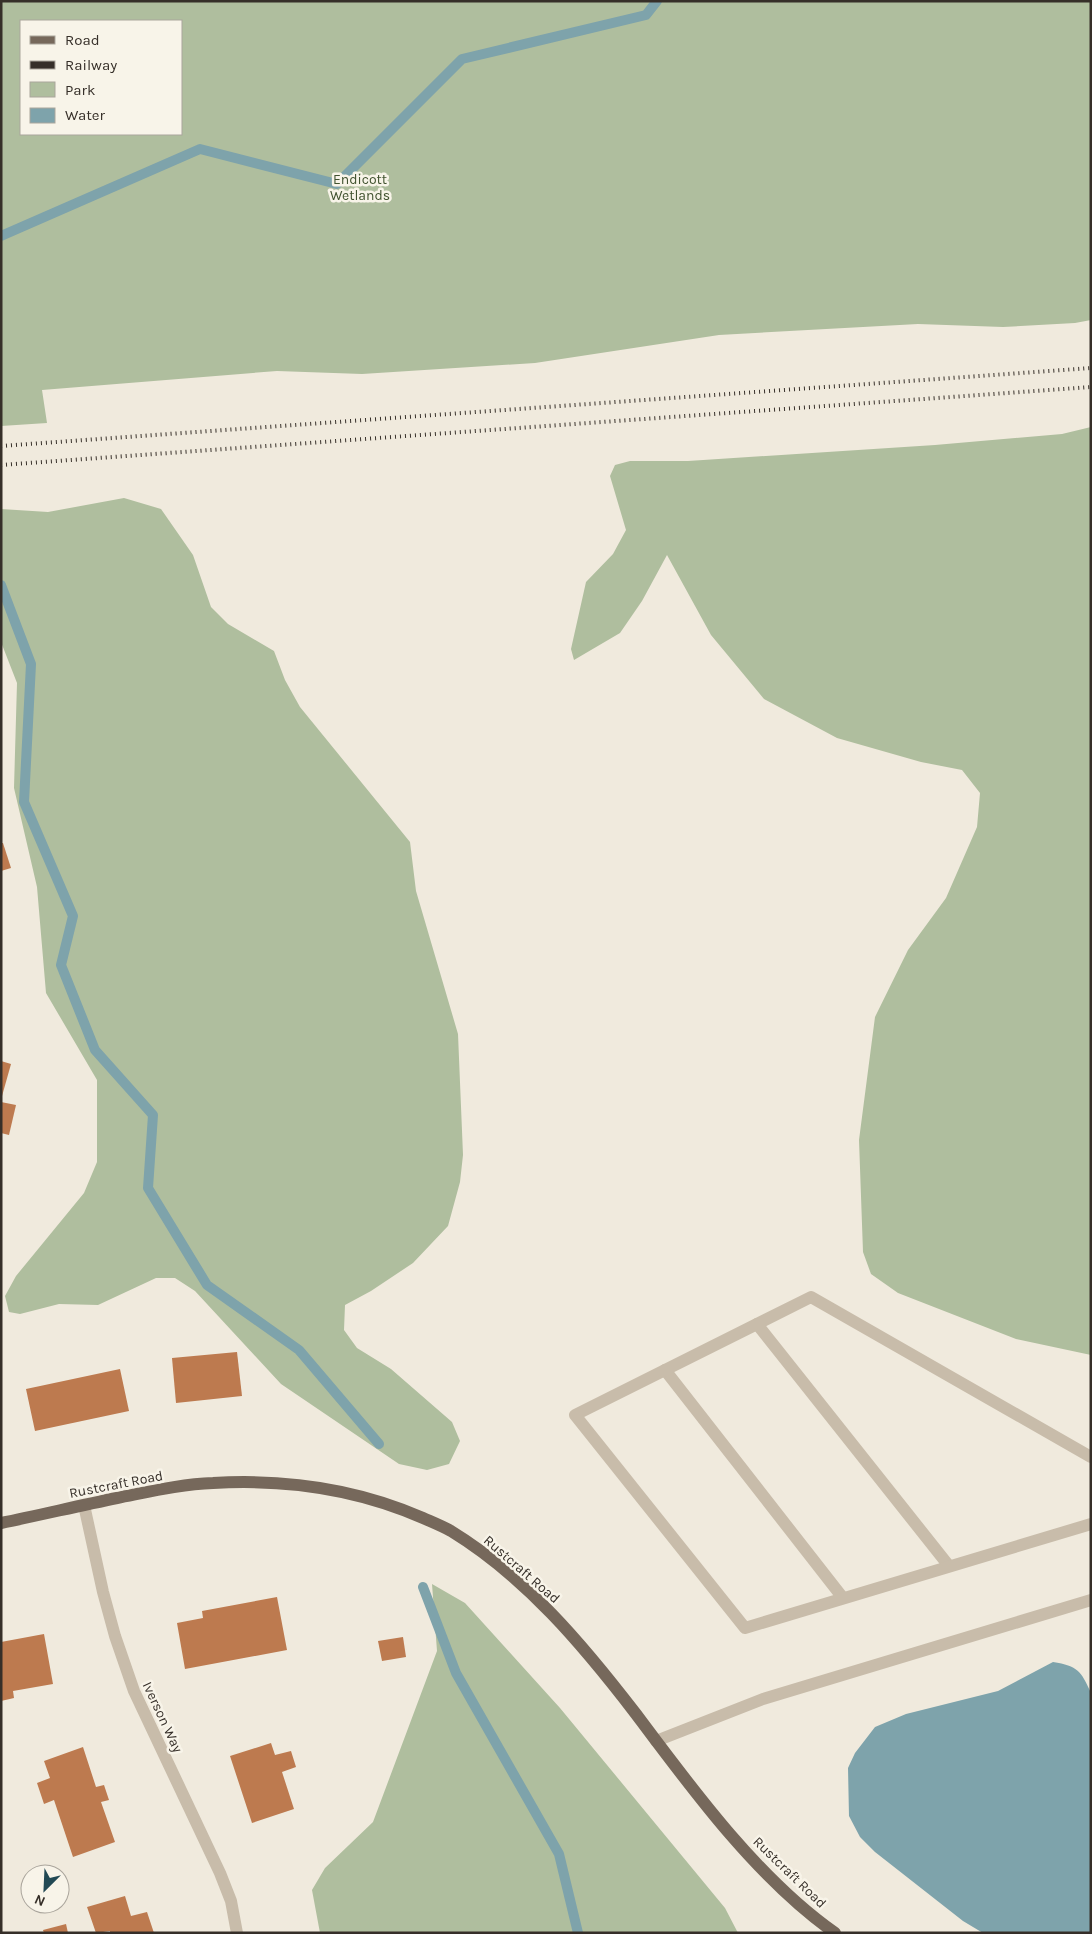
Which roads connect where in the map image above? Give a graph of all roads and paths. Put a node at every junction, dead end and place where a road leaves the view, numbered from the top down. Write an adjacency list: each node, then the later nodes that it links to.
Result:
1 (757, 1324): 2 (street); 3 (street); 7 (street)
2 (664, 1370): 8 (street); 8 (street)
3 (1091, 1457)
4 (84, 1505): 5 (main road, Rustcraft Road); 10 (main road, Rustcraft Road); 11 (street, Iverson Way)
5 (1, 1523)
6 (1091, 1524): 7 (street)
7 (949, 1566): 8 (street)
8 (842, 1598)
9 (1091, 1600): 10 (street)
10 (656, 1741): 12 (main road, Rustcraft Road)
11 (237, 1933)
12 (836, 1933)

